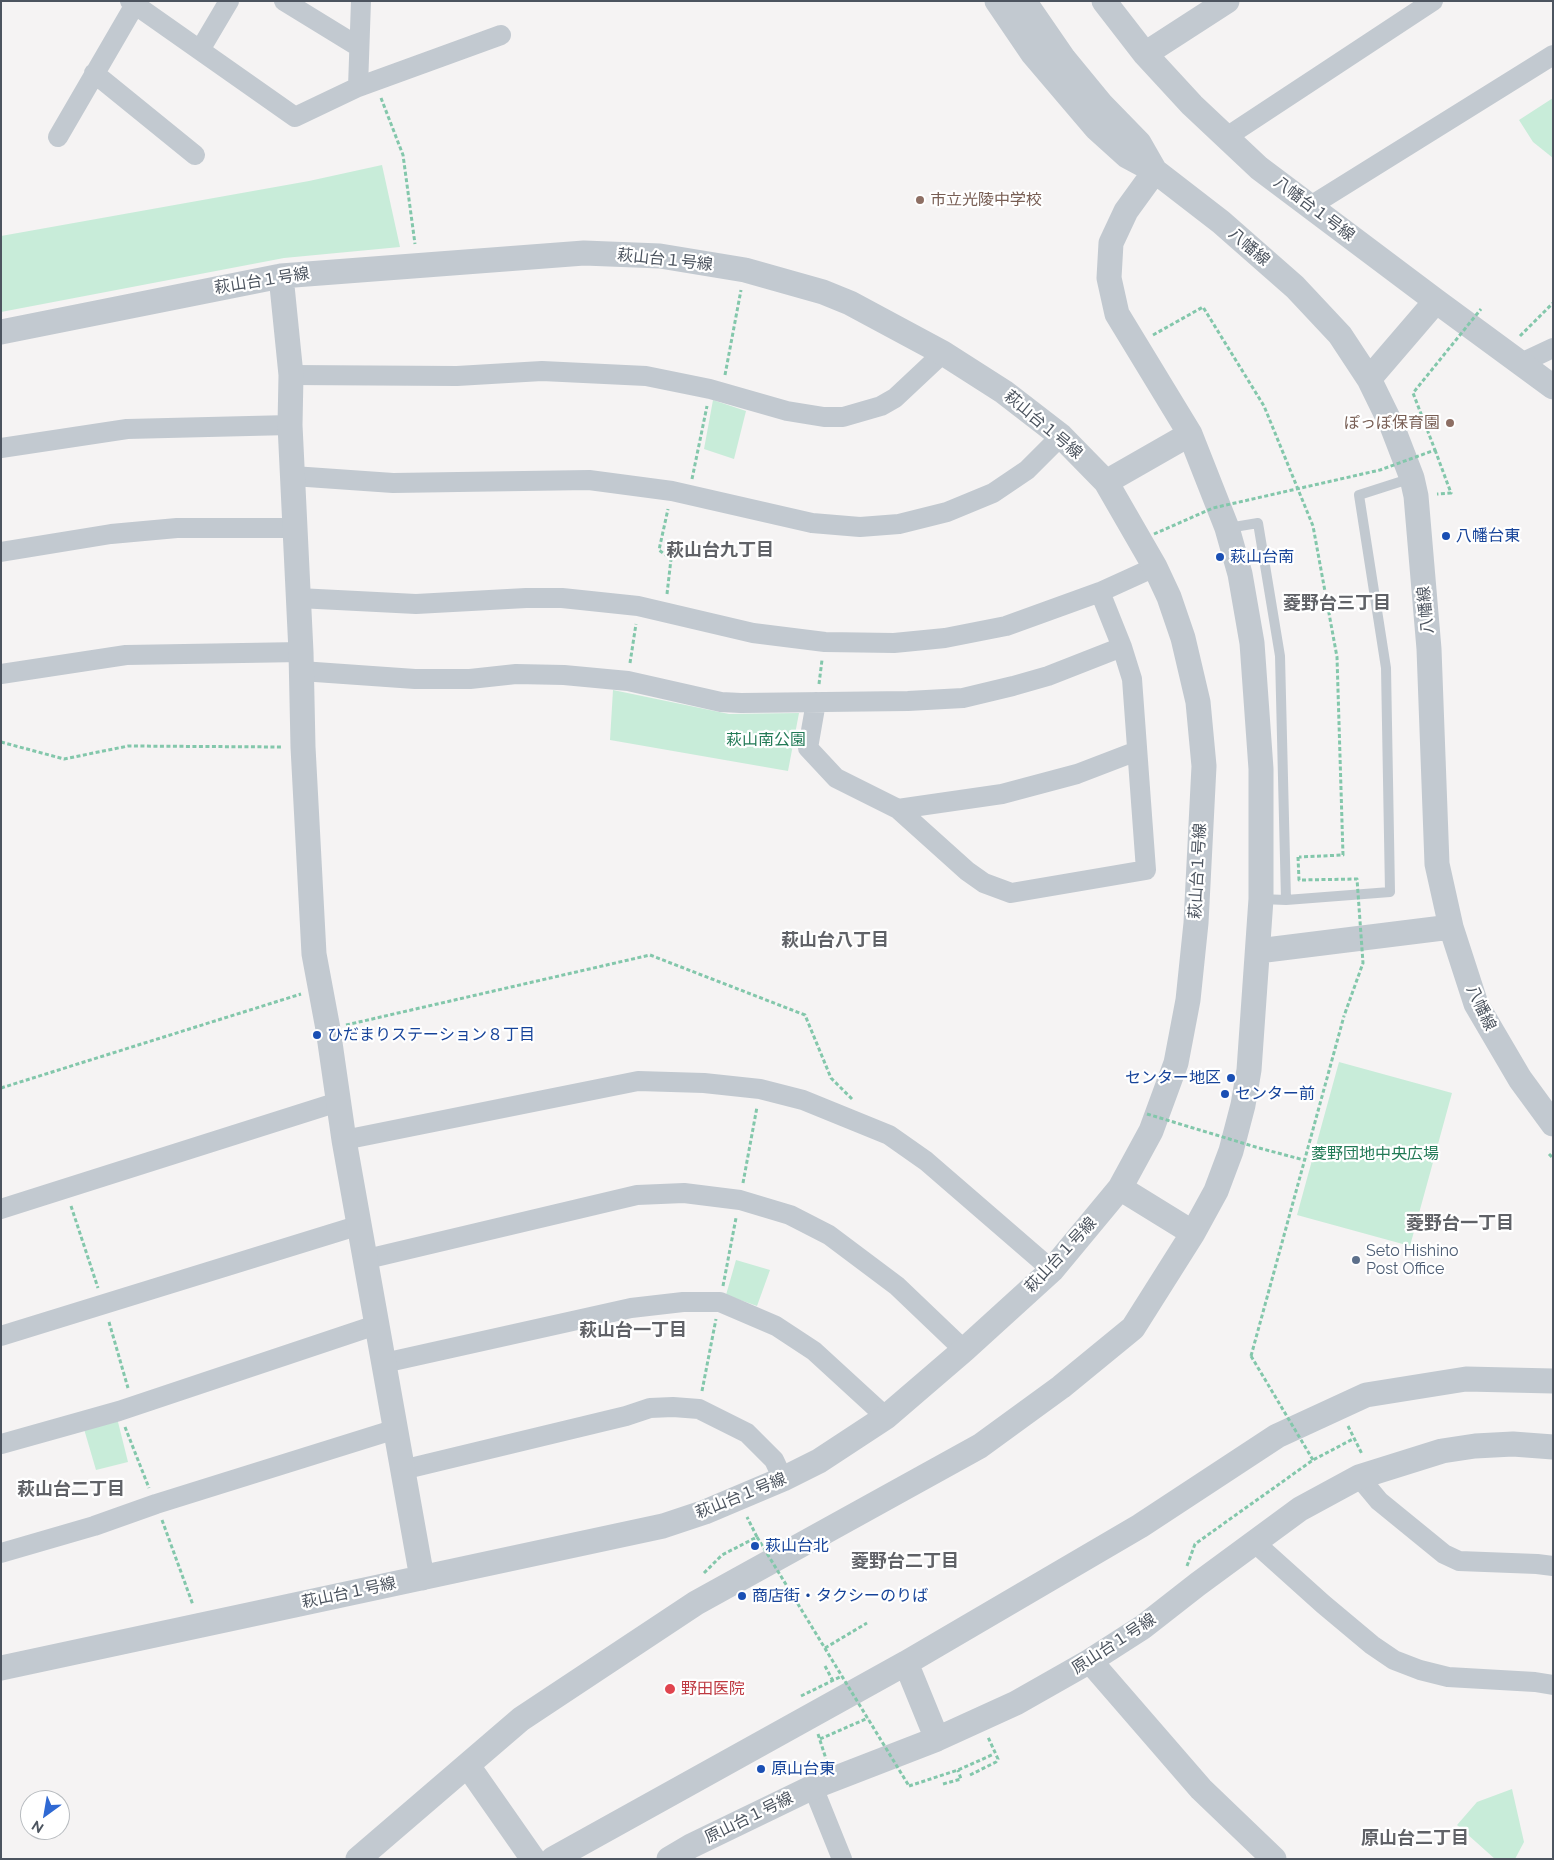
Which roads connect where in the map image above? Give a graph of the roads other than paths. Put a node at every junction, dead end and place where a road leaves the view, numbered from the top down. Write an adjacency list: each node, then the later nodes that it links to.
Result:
1 (229, 1): 12 (street)
2 (284, 1): 11 (street)
3 (361, 1): 11 (street)
4 (997, 1): 20 (street, 八幡線)
5 (1024, 1): 20 (street, 八幡線)
6 (1104, 1): 13 (street, 八幡台１号線)
7 (1228, 1): 13 (street)
8 (1433, 1): 18 (street)
9 (134, 2): 12 (street); 15 (street)
10 (501, 35): 16 (street)
11 (359, 47): 16 (street)
12 (200, 50): 16 (street)
13 (1145, 54): 18 (street, 八幡台１号線)
14 (1553, 55): 21 (street)
15 (94, 73): 17 (street); 19 (street)
16 (366, 85)
17 (58, 137)
18 (1225, 138): 21 (street, 八幡台１号線)
19 (195, 155)
20 (1155, 171): 29 (street, 八幡線); 32 (street)
21 (1309, 207): 23 (street, 八幡台１号線)
22 (281, 276): 24 (street, 萩山台１号線); 26 (street, 萩山台１号線); 28 (street)
23 (1436, 301): 27 (street, 八幡台１号線); 29 (street)
24 (1, 332)
25 (1553, 348): 27 (street)
26 (943, 353): 28 (street); 33 (street, 萩山台１号線)
27 (1521, 363): 30 (street, 八幡台１号線)
28 (291, 375): 31 (street)
29 (1369, 379): 37 (street, 八幡線)
30 (1553, 387)
31 (290, 425): 34 (street); 35 (street)
32 (1190, 434): 36 (street); 39 (street)
33 (1062, 436): 35 (street); 36 (street, 萩山台１号線)
34 (1, 448)
35 (293, 476): 38 (street)
36 (1106, 482): 41 (street, 萩山台１号線)
37 (1414, 487): 51 (lane); 52 (street, 八幡線)
38 (296, 528): 40 (street); 43 (street)
39 (1227, 528): 50 (street); 51 (lane)
40 (1, 552)
41 (1155, 567): 42 (street); 57 (street, 萩山台１号線)
42 (1100, 592): 43 (street); 44 (street)
43 (298, 598): 45 (street)
44 (1122, 647): 47 (street); 48 (street)
45 (301, 661): 46 (street); 47 (street); 54 (street)
46 (1, 674)
47 (816, 702): 49 (street)
48 (1136, 751): 49 (street); 49 (street)
49 (898, 809)
50 (1261, 899): 51 (lane); 53 (street)
51 (1286, 900)
52 (1451, 927): 53 (street); 55 (street, 八幡線)
53 (1258, 951): 60 (street)
54 (338, 1102): 56 (street); 58 (street)
55 (1553, 1124)
56 (344, 1140): 59 (street); 62 (street)
57 (1120, 1188): 60 (street); 62 (street, 萩山台１号線)
58 (1, 1209)
59 (360, 1225): 61 (street); 64 (street)
60 (1193, 1232): 84 (street)
61 (366, 1259): 63 (street); 65 (street)
62 (1052, 1270): 65 (street, 萩山台１号線)
63 (376, 1325): 66 (street); 70 (street)
64 (1, 1336)
65 (964, 1350): 68 (street, 萩山台１号線)
66 (384, 1363): 68 (street); 69 (street)
67 (1553, 1381): 80 (street)
68 (886, 1418): 74 (street, 萩山台１号線)
69 (396, 1428): 72 (street); 76 (street)
70 (1, 1444)
71 (1553, 1447): 73 (street, 原山台１号線)
72 (402, 1470): 74 (street); 78 (street)
73 (1366, 1474): 75 (street, 原山台１号線); 77 (street)
74 (783, 1479): 78 (street, 萩山台１号線)
75 (1254, 1542): 79 (street, 原山台１号線); 82 (street)
76 (1, 1553)
77 (1553, 1566)
78 (422, 1578): 81 (street, 萩山台１号線)
79 (1090, 1661): 83 (street, 原山台１号線); 92 (street)
80 (906, 1663): 83 (street); 89 (street)
81 (1, 1668)
82 (1553, 1685)
83 (937, 1739): 85 (street, 原山台１号線)
84 (468, 1766): 87 (street); 88 (street)
85 (823, 1783): 86 (street, 原山台１号線); 91 (street)
86 (694, 1852): 90 (street, 原山台１号線)
87 (358, 1859)
88 (533, 1859)
89 (553, 1859)
90 (669, 1859)
91 (842, 1859)
92 (1274, 1859)

